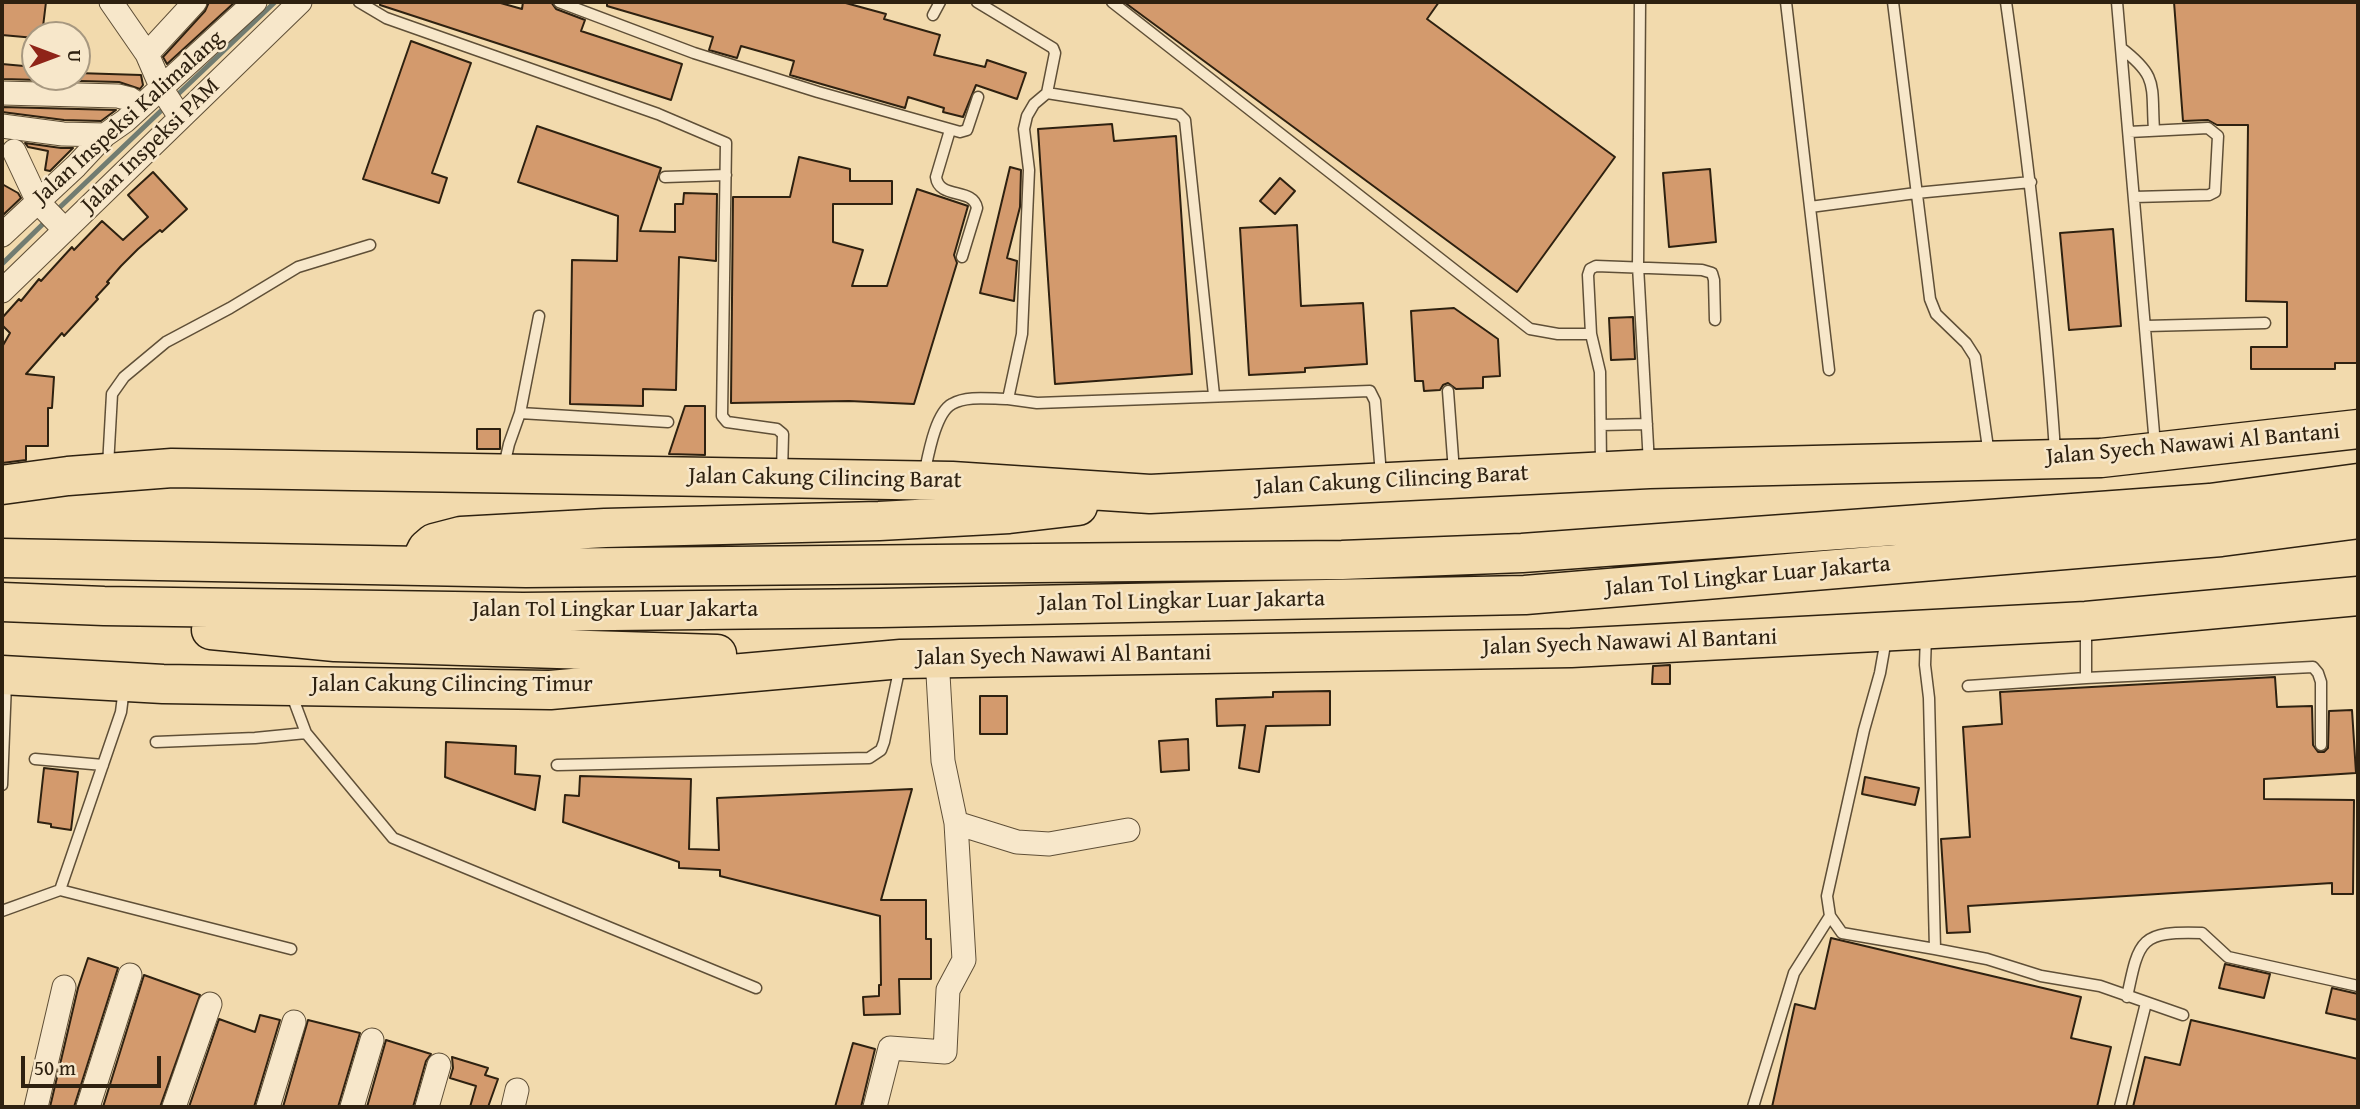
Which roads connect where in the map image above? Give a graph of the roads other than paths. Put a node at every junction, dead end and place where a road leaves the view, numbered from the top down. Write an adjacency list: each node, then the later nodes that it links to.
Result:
1 (111, 2): 17 (street)
2 (195, 2): 17 (street)
3 (256, 2): 21 (street, Jalan Inspeksi Kalimalang)
4 (300, 2): 21 (street, Jalan Inspeksi PAM)
5 (359, 2): 29 (lane)
6 (559, 2): 24 (lane)
7 (940, 2): 15 (lane)
8 (977, 2): 19 (lane)
9 (1112, 2): 46 (lane)
10 (1640, 2): 40 (lane)
11 (1786, 2): 35 (lane)
12 (1893, 2): 32 (lane)
13 (2006, 2): 31 (lane)
14 (2117, 2): 16 (lane)
15 (933, 15)
16 (2121, 48): 25 (lane); 26 (lane)
17 (147, 54): 21 (street)
18 (2, 93): 22 (street)
19 (1047, 93): 49 (lane); 50 (lane)
20 (978, 97): 24 (lane)
21 (170, 101): 22 (street, Jalan Inspeksi Kalimalang); 36 (street, Jalan Inspeksi PAM)
22 (141, 106): 27 (street, Jalan Inspeksi Kalimalang)
23 (2, 126): 27 (street)
24 (950, 130): 39 (lane)
25 (2154, 130): 26 (lane); 33 (lane)
26 (2129, 132): 33 (lane)
27 (105, 135): 34 (street, Jalan Inspeksi Kalimalang)
28 (14, 151): 34 (street)
29 (726, 175): 30 (lane); 64 (lane)
30 (664, 177)
31 (2031, 183): 32 (lane); 57 (lane)
32 (1916, 193): 35 (lane); 58 (lane)
33 (2134, 197): 45 (lane)
34 (40, 204): 36 (street); 37 (street, Jalan Inspeksi Kalimalang)
35 (1810, 207): 47 (lane)
36 (62, 228): 41 (street, Jalan Inspeksi PAM)
37 (2, 234)
38 (370, 245): 62 (lane)
39 (962, 257)
40 (1638, 266): 43 (lane); 46 (lane); 53 (lane)
41 (2, 291)
42 (539, 316): 51 (lane)
43 (1715, 320)
44 (2265, 323): 45 (lane)
45 (2146, 326): 56 (lane)
46 (1591, 334): 54 (lane)
47 (1829, 370)
48 (1448, 391): 65 (lane)
49 (1214, 396): 50 (lane); 59 (lane)
50 (1008, 399): 66 (lane)
51 (520, 413): 52 (lane); 63 (lane)
52 (668, 422)
53 (1647, 424): 54 (lane); 60 (lane)
54 (1601, 425): 61 (lane)
55 (2358, 429): 56 (highway, Jalan Syech Nawawi Al Bantani)
56 (2155, 452): 57 (highway, Jalan Syech Nawawi Al Bantani)
57 (2055, 459): 58 (highway, Jalan Syech Nawawi Al Bantani)
58 (1989, 461): 60 (highway, Jalan Syech Nawawi Al Bantani)
59 (1381, 467): 65 (highway, Jalan Cakung Cilincing Barat); 69 (highway, Jalan Cakung Cilincing Barat)
60 (1649, 469): 61 (highway, Jalan Cakung Cilincing Barat)
61 (1601, 471): 65 (highway, Jalan Cakung Cilincing Barat)
62 (108, 473): 63 (highway, Jalan Cakung Cilincing Barat); 68 (highway, Jalan Cakung Cilincing Barat)
63 (503, 473): 64 (highway, Jalan Cakung Cilincing Barat)
64 (782, 476): 66 (highway, Jalan Cakung Cilincing Barat)
65 (1455, 478)
66 (923, 481): 69 (highway, Jalan Cakung Cilincing Barat)
67 (2358, 483): 71 (highway, Jalan Tol Lingkar Luar Jakarta)
68 (2, 485)
69 (1150, 494): 73 (highway)
70 (2358, 519): 71 (highway, Jalan Tol Lingkar Luar Jakarta)
71 (2215, 520): 73 (highway, Jalan Tol Lingkar Luar Jakarta); 76 (highway, Jalan Tol Lingkar Luar Jakarta)
72 (2, 558): 73 (highway, Jalan Tol Lingkar Luar Jakarta)
73 (419, 565)
74 (2357, 598): 77 (highway, Jalan Syech Nawawi Al Bantani)
75 (2, 602): 76 (highway, Jalan Tol Lingkar Luar Jakarta)
76 (104, 606): 80 (highway)
77 (2087, 621): 78 (highway, Jalan Syech Nawawi Al Bantani); 82 (lane)
78 (1927, 631): 79 (highway, Jalan Syech Nawawi Al Bantani); 99 (lane)
79 (1887, 633): 80 (highway, Jalan Syech Nawawi Al Bantani); 97 (lane)
80 (919, 658): 84 (highway, Jalan Cakung Cilincing Timur); 91 (lane); 93 (street)
81 (4, 676): 83 (highway, Jalan Cakung Cilincing Timur); 92 (lane)
82 (2086, 678): 85 (lane); 88 (lane)
83 (125, 682): 84 (highway, Jalan Cakung Cilincing Timur); 90 (lane)
84 (288, 684): 86 (lane)
85 (1968, 686)
86 (306, 733): 87 (lane); 103 (lane)
87 (156, 742)
88 (2321, 745)
89 (35, 759): 90 (lane)
90 (103, 765): 95 (lane)
91 (556, 765)
92 (2, 785)
93 (956, 823): 94 (street); 117 (street)
94 (1128, 830)
95 (60, 890): 96 (lane); 98 (lane)
96 (2, 911)
97 (1830, 916): 99 (lane); 118 (lane)
98 (292, 949)
99 (1935, 949): 104 (lane)
100 (130, 975): 112 (street)
101 (2358, 986): 104 (lane)
102 (64, 987): 111 (street)
103 (756, 988)
104 (2127, 997): 105 (lane)
105 (2146, 1003): 107 (lane); 119 (lane)
106 (211, 1004): 113 (street)
107 (2183, 1015)
108 (294, 1022): 114 (street)
109 (372, 1040): 115 (street)
110 (439, 1065): 116 (street)
111 (36, 1107)
112 (88, 1107)
113 (174, 1107)
114 (268, 1107)
115 (352, 1107)
116 (427, 1107)
117 (875, 1107)
118 (1753, 1107)
119 (2120, 1107)

